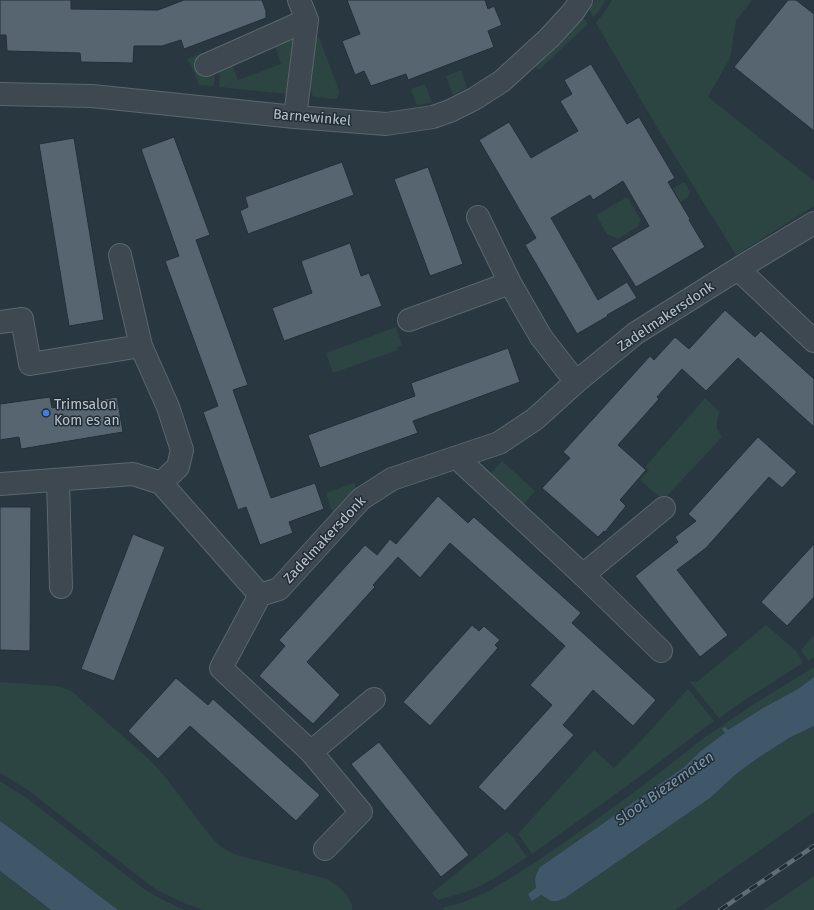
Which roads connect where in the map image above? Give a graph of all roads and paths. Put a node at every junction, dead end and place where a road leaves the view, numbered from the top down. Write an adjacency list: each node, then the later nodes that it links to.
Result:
1 (299, 0): 3 (street)
2 (581, 0): 6 (street, Barnewinkel)
3 (307, 20): 4 (street); 6 (street)
4 (206, 65)
5 (0, 94): 6 (street, Barnewinkel)
6 (296, 117)
7 (478, 217): 11 (street)
8 (814, 223): 10 (street, Zadelmakersdonk)
9 (120, 255): 15 (street)
10 (738, 269): 14 (street); 16 (street, Zadelmakersdonk)
11 (510, 283): 12 (street); 16 (street)
12 (409, 320)
13 (0, 322): 15 (street)
14 (814, 341)
15 (141, 346): 19 (street)
16 (576, 382): 17 (street, Zadelmakersdonk)
17 (457, 458): 22 (street); 24 (street, Zadelmakersdonk)
18 (58, 480): 19 (street); 20 (street); 23 (street)
19 (161, 483): 24 (street)
20 (0, 484)
21 (664, 508): 22 (street)
22 (583, 574): 25 (street)
23 (61, 587)
24 (260, 595): 27 (street)
25 (661, 651)
26 (374, 699): 27 (street)
27 (311, 752): 28 (street)
28 (325, 849)

